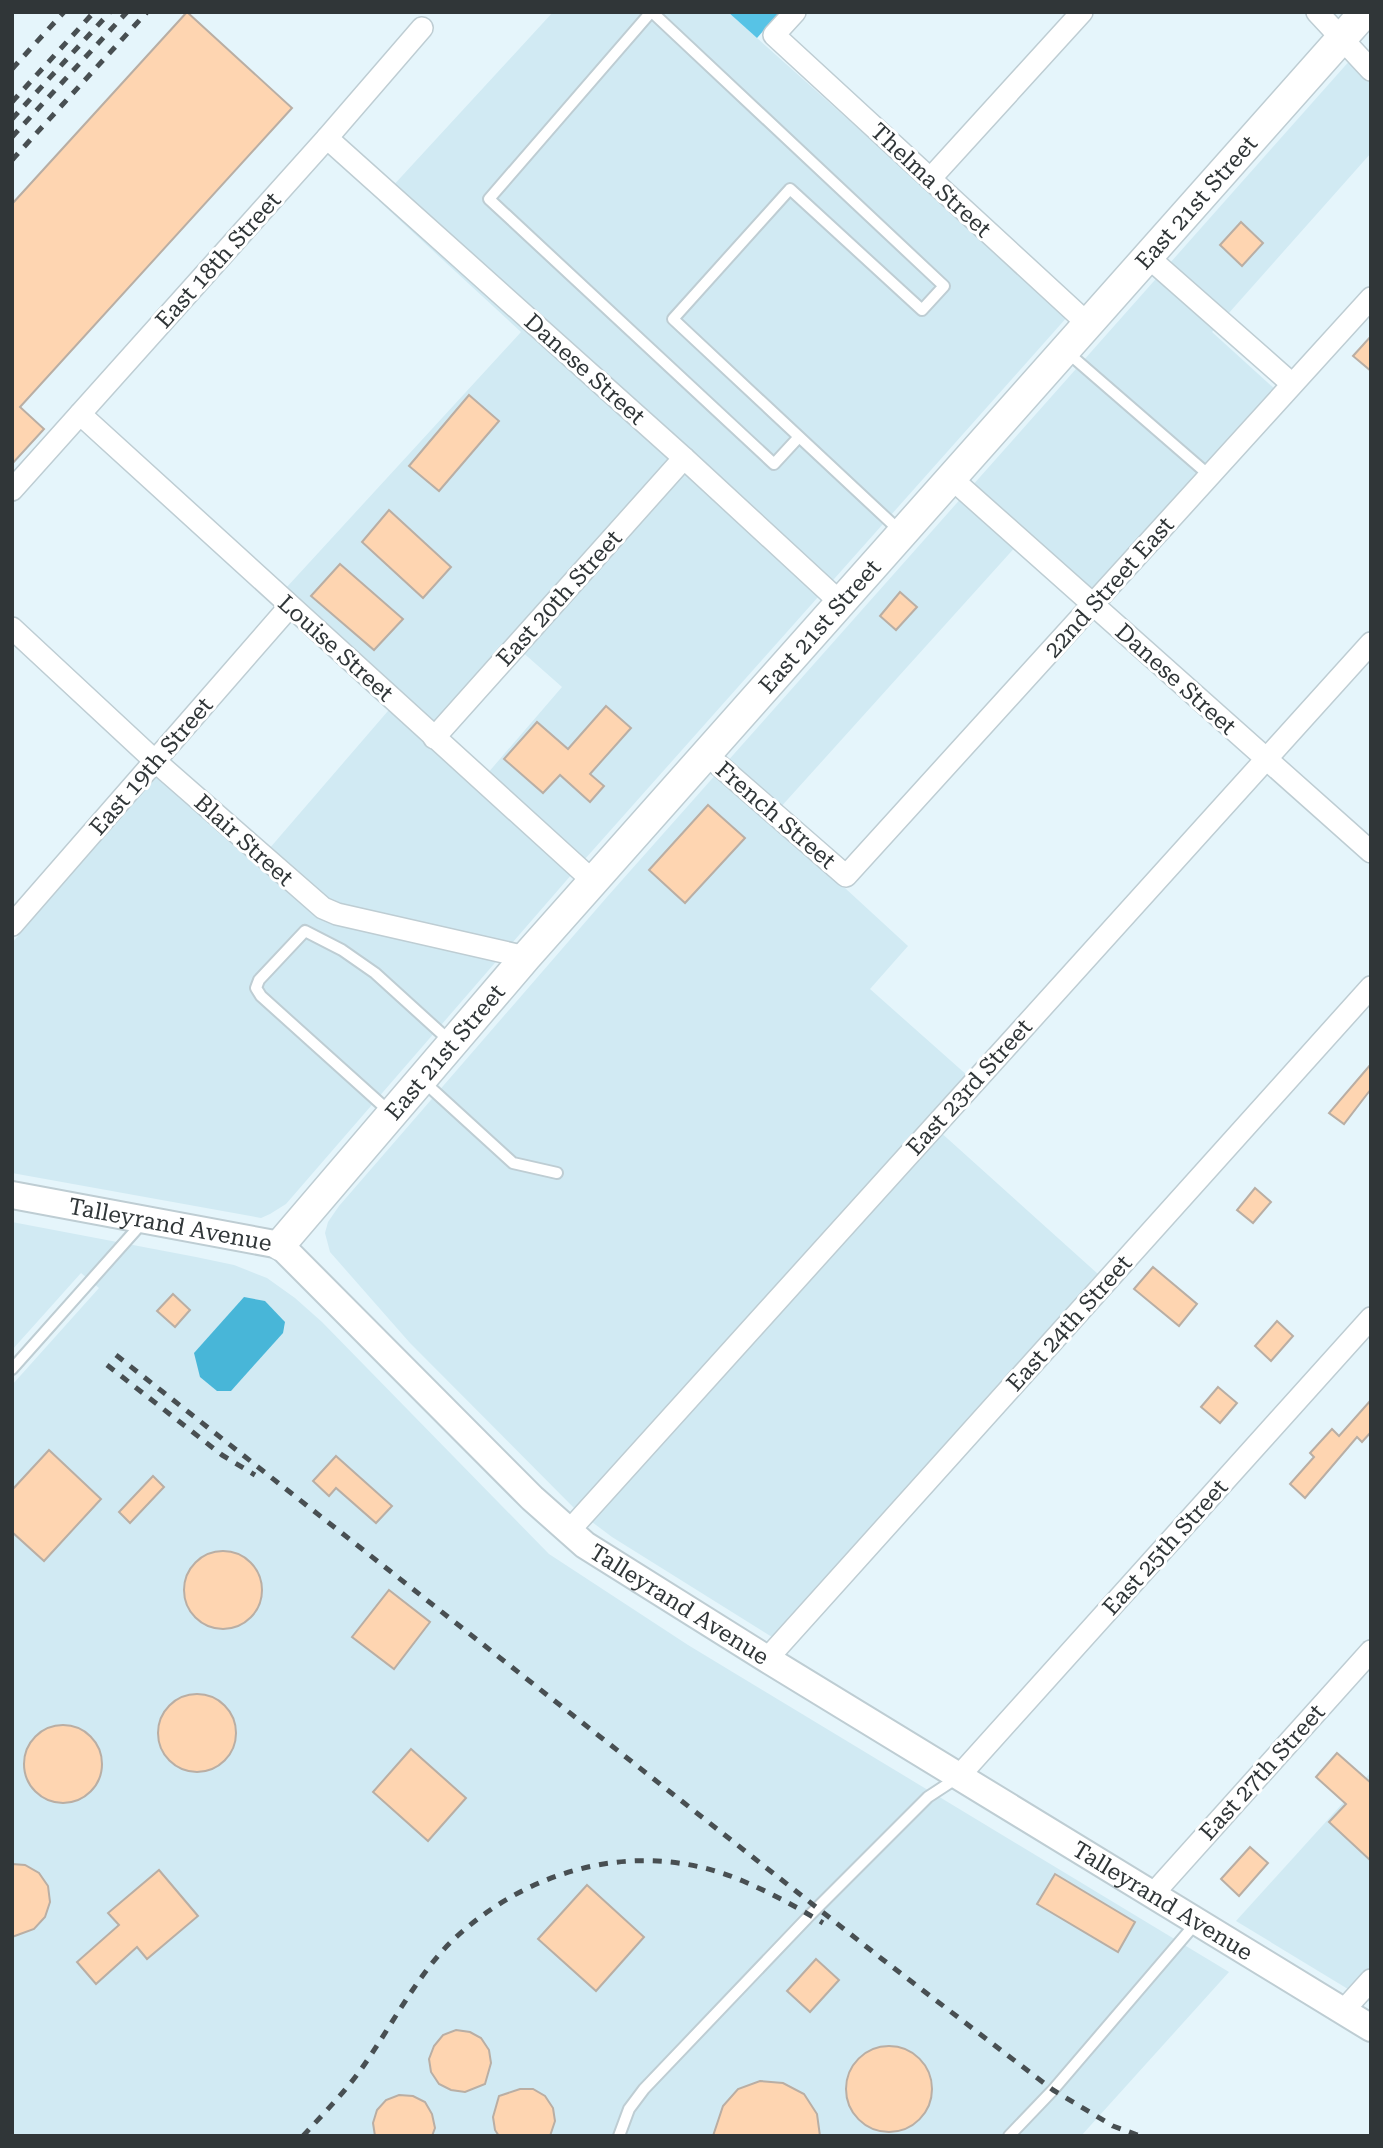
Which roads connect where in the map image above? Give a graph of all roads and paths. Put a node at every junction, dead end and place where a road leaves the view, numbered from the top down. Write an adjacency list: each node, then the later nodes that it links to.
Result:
1 (652, 12): 17 (lane); 17 (lane)
2 (795, 12): 10 (street, Thelma Street)
3 (1082, 12): 10 (street)
4 (1317, 12): 7 (street)
5 (1365, 12): 7 (main road, East 21st Street)
6 (422, 28): 9 (street, East 18th Street)
7 (1342, 38): 8 (street); 11 (main road, East 21st Street)
8 (1371, 70)
9 (327, 138): 16 (street, East 18th Street); 18 (street, Danese Street)
10 (930, 179): 13 (street, Thelma Street)
11 (1148, 257): 13 (main road, East 21st Street); 15 (street)
12 (1371, 298): 15 (street, 22nd Street East)
13 (1088, 324): 14 (main road, East 21st Street)
14 (1065, 350): 19 (lane); 20 (main road, East 21st Street)
15 (1292, 384): 19 (street, 22nd Street East)
16 (80, 414): 21 (street, East 18th Street); 25 (street, Louise Street)
17 (799, 438): 22 (lane)
18 (684, 458): 23 (street, Danese Street); 28 (street, East 20th Street)
19 (1210, 476): 24 (street, 22nd Street East)
20 (951, 478): 22 (main road, East 21st Street); 24 (street, Danese Street)
21 (12, 490)
22 (902, 533): 23 (main road, East 21st Street)
23 (841, 603): 29 (main road, East 21st Street)
24 (1093, 605): 30 (street, Danese Street); 33 (street, 22nd Street East)
25 (290, 606): 28 (street, Louise Street); 31 (street, East 19th Street)
26 (12, 628): 31 (street, Blair Street)
27 (1371, 643): 30 (street, East 23rd Street)
28 (434, 738): 34 (street, Louise Street)
29 (706, 754): 33 (street, French Street); 34 (main road, East 21st Street)
30 (1265, 758): 32 (street, Danese Street); 47 (street, East 23rd Street)
31 (155, 761): 35 (street, East 19th Street); 36 (street, Blair Street)
32 (1371, 852)
33 (846, 876)
34 (593, 881): 36 (main road, East 21st Street)
35 (15, 915)
36 (526, 957): 38 (main road, East 21st Street)
37 (1371, 987): 49 (street, East 24th Street)
38 (451, 1042): 39 (main road, East 21st Street); 40 (lane)
39 (421, 1079): 40 (main road, East 21st Street); 41 (lane)
40 (391, 1112): 44 (main road, East 21st Street)
41 (557, 1173)
42 (12, 1195): 43 (street, Talleyrand Avenue)
43 (145, 1220): 44 (street, Talleyrand Avenue); 46 (lane)
44 (280, 1245): 47 (street, Talleyrand Avenue)
45 (1371, 1318): 50 (street, East 25th Street)
46 (12, 1369)
47 (568, 1532): 49 (street, Talleyrand Avenue)
48 (1371, 1651): 51 (street, East 27th Street)
49 (767, 1659): 50 (street, Talleyrand Avenue)
50 (959, 1776): 51 (street, Talleyrand Avenue); 56 (lane)
51 (1153, 1894): 52 (street, Talleyrand Avenue)
52 (1198, 1920): 54 (street, Talleyrand Avenue); 57 (lane)
53 (1371, 1980): 54 (street)
54 (1343, 2011): 55 (street, Talleyrand Avenue)
55 (1371, 2028)
56 (619, 2136)
57 (1009, 2136)

